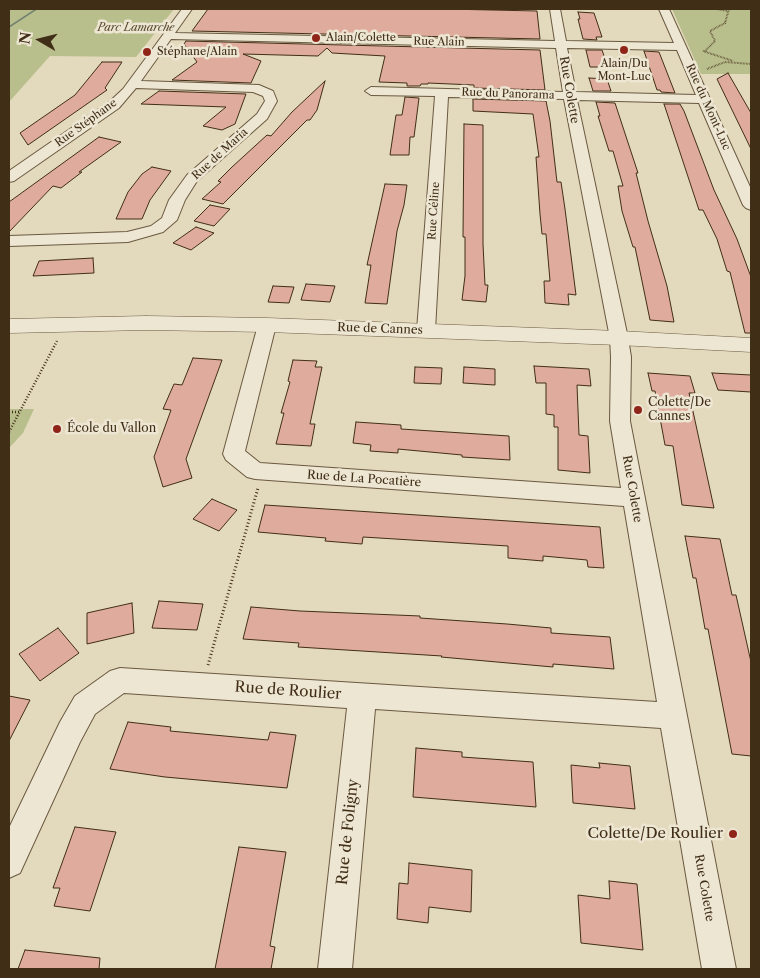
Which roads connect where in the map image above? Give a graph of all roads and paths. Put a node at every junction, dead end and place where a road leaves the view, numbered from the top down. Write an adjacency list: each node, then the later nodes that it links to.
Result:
1 (187, 9): 6 (street, Rue Stéphane)
2 (555, 9): 7 (street, Rue Colette)
3 (664, 9): 8 (street, Rue du Mont-Luc)
4 (716, 9): 5 (path)
5 (728, 10): 9 (path)
6 (167, 36): 7 (street, Rue Alain); 13 (street, Rue Stéphane)
7 (561, 44): 8 (street, Rue Alain); 16 (street, Rue Colette)
8 (681, 47): 9 (path); 12 (street, Rue du Mont-Luc)
9 (704, 51): 10 (path)
10 (736, 62): 11 (path); 12 (path)
11 (751, 64)
12 (691, 69): 17 (street, Rue du Mont-Luc)
13 (132, 84): 18 (street, Rue Stéphane); 20 (street, Rue de Maria)
14 (371, 91): 15 (street, Rue du Panorama)
15 (442, 92): 16 (street, Rue du Panorama); 24 (street, Rue Céline)
16 (570, 96): 17 (street, Rue du Panorama); 25 (street, Rue Colette)
17 (704, 99): 19 (street, Rue du Mont-Luc)
18 (9, 178)
19 (751, 205)
20 (9, 241)
21 (65, 325): 22 (street, Rue de Cannes); 23 (street, Rue de Cannes); 28 (path)
22 (267, 325): 24 (street, Rue de Cannes); 30 (street, Rue de La Pocatière)
23 (9, 326)
24 (426, 330): 25 (street, Rue de Cannes)
25 (619, 338): 26 (street, Rue de Cannes); 31 (street, Rue Colette)
26 (751, 345)
27 (9, 412): 28 (path)
28 (19, 412): 29 (path)
29 (9, 432)
30 (263, 472): 31 (street, Rue de La Pocatière); 32 (path)
31 (634, 498): 34 (street, Rue Colette)
32 (202, 685): 33 (street, Rue de Roulier); 35 (street, Rue de Roulier)
33 (362, 695): 34 (street, Rue de Roulier); 36 (street, Rue de Foligny)
34 (674, 716): 37 (street, Rue Colette)
35 (9, 862)
36 (335, 969)
37 (719, 969)

